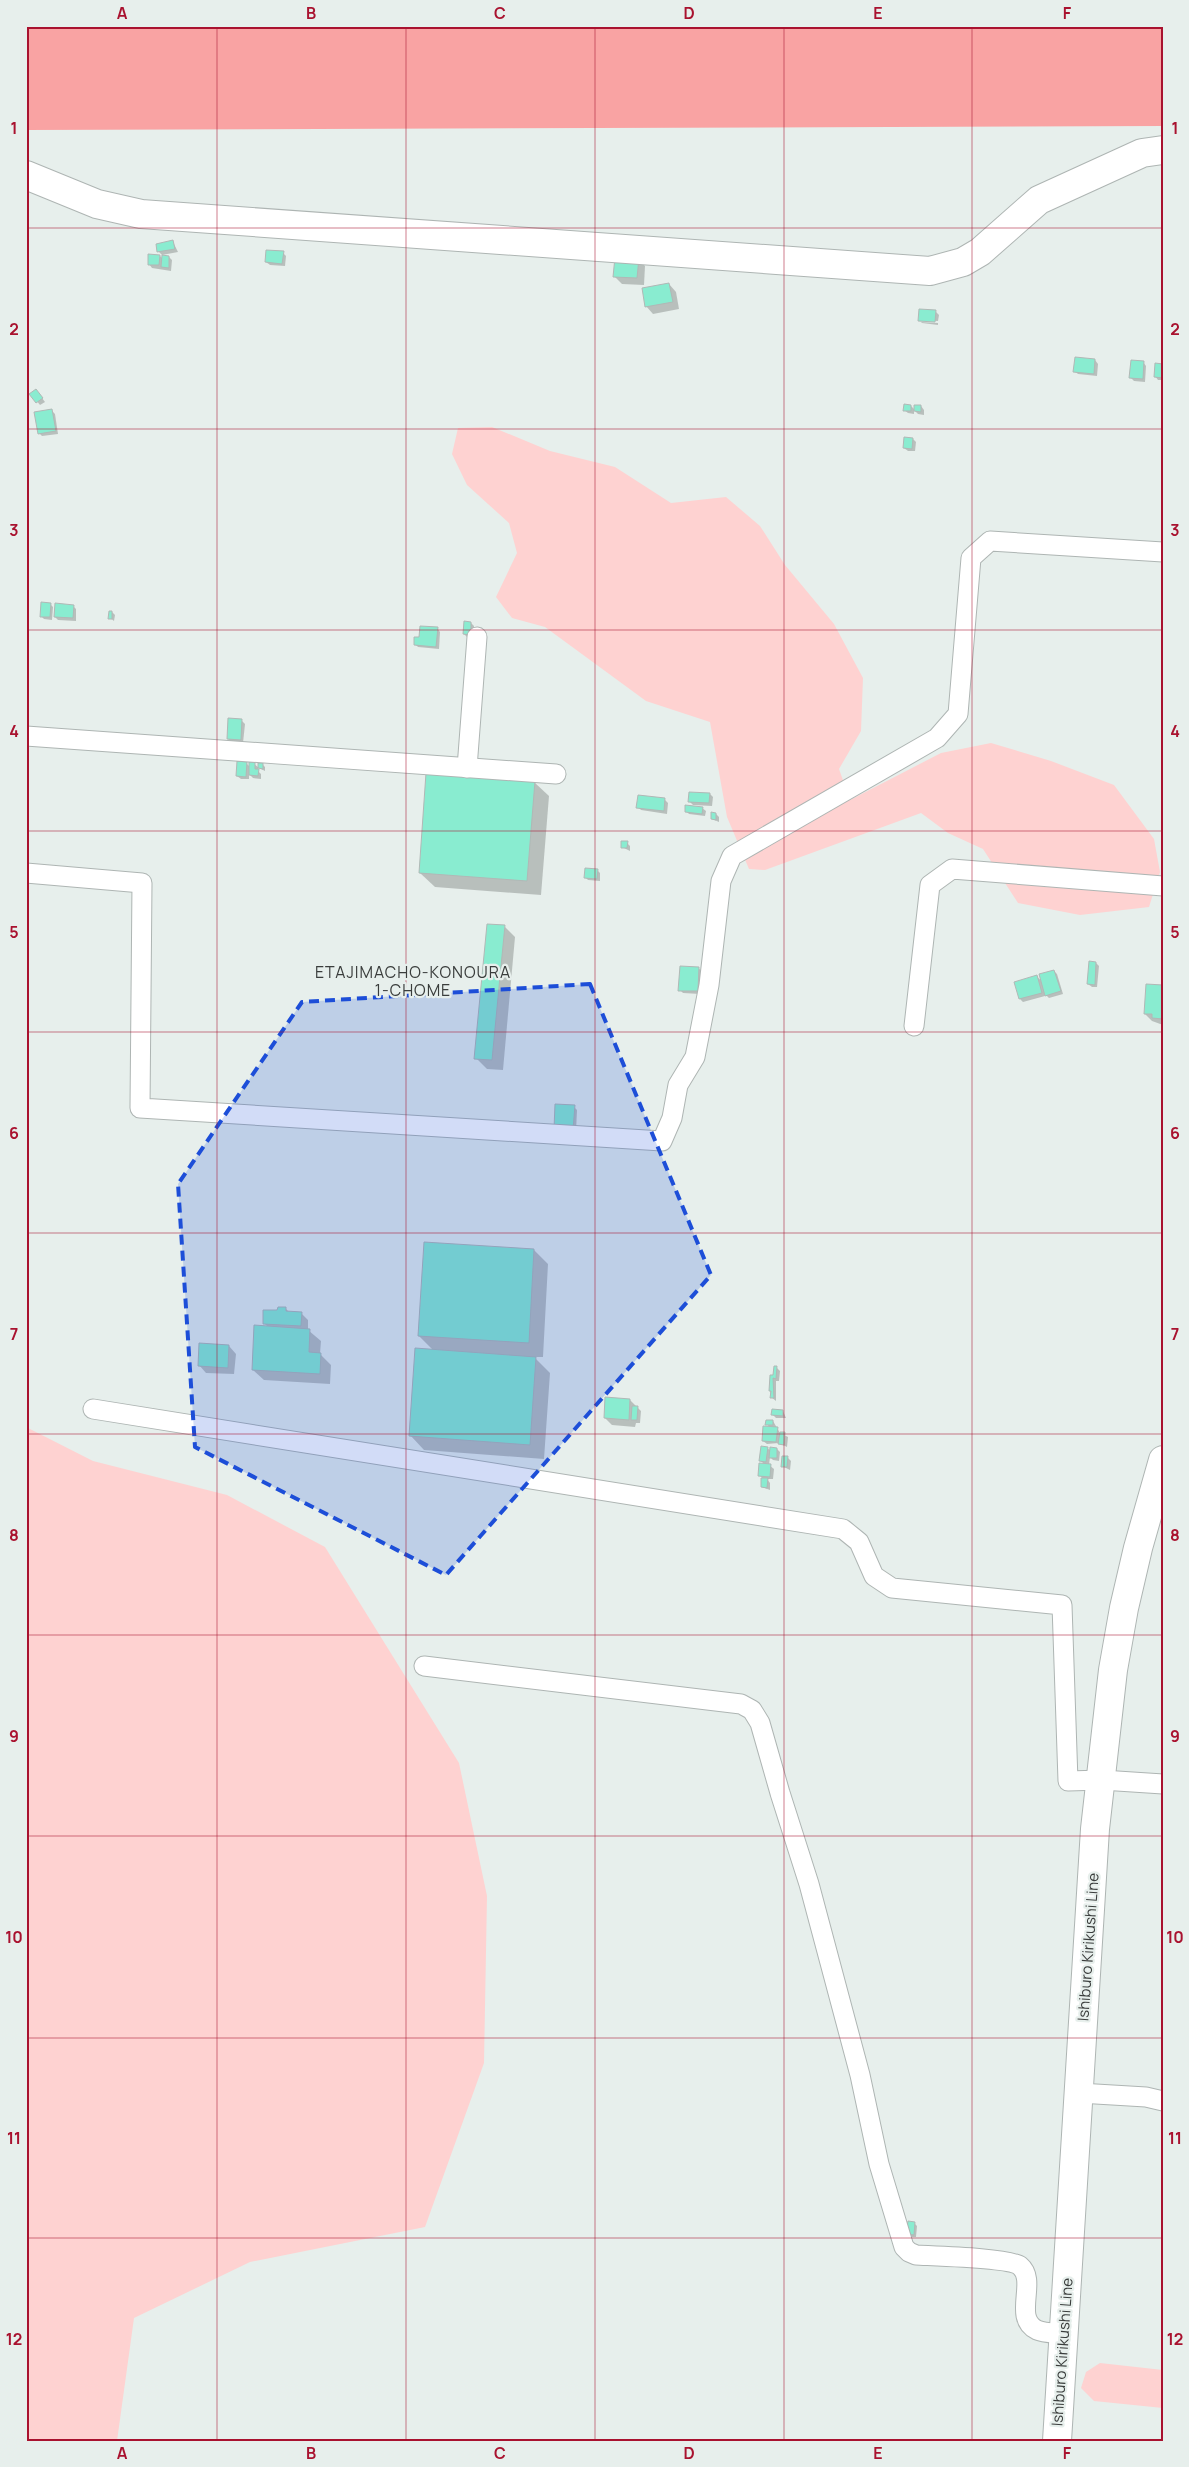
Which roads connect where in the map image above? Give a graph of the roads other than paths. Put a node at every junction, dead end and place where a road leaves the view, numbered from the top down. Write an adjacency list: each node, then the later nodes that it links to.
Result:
1 (1163, 150): 2 (street)
2 (26, 175)
3 (1163, 552): 8 (street)
4 (477, 637): 6 (street)
5 (26, 736): 6 (street)
6 (467, 768): 7 (street)
7 (556, 774)
8 (26, 873)
9 (1163, 886): 10 (street)
10 (914, 1026)
11 (93, 1409): 14 (street)
12 (1163, 1460): 14 (street, Ishiburo Kirikushi Line)
13 (424, 1666): 18 (street)
14 (1102, 1780): 15 (street); 16 (street, Ishiburo Kirikushi Line)
15 (1163, 1784)
16 (1078, 2093): 17 (street); 18 (street, Ishiburo Kirikushi Line)
17 (1163, 2101)
18 (1063, 2334): 19 (street, Ishiburo Kirikushi Line)
19 (1057, 2441)

